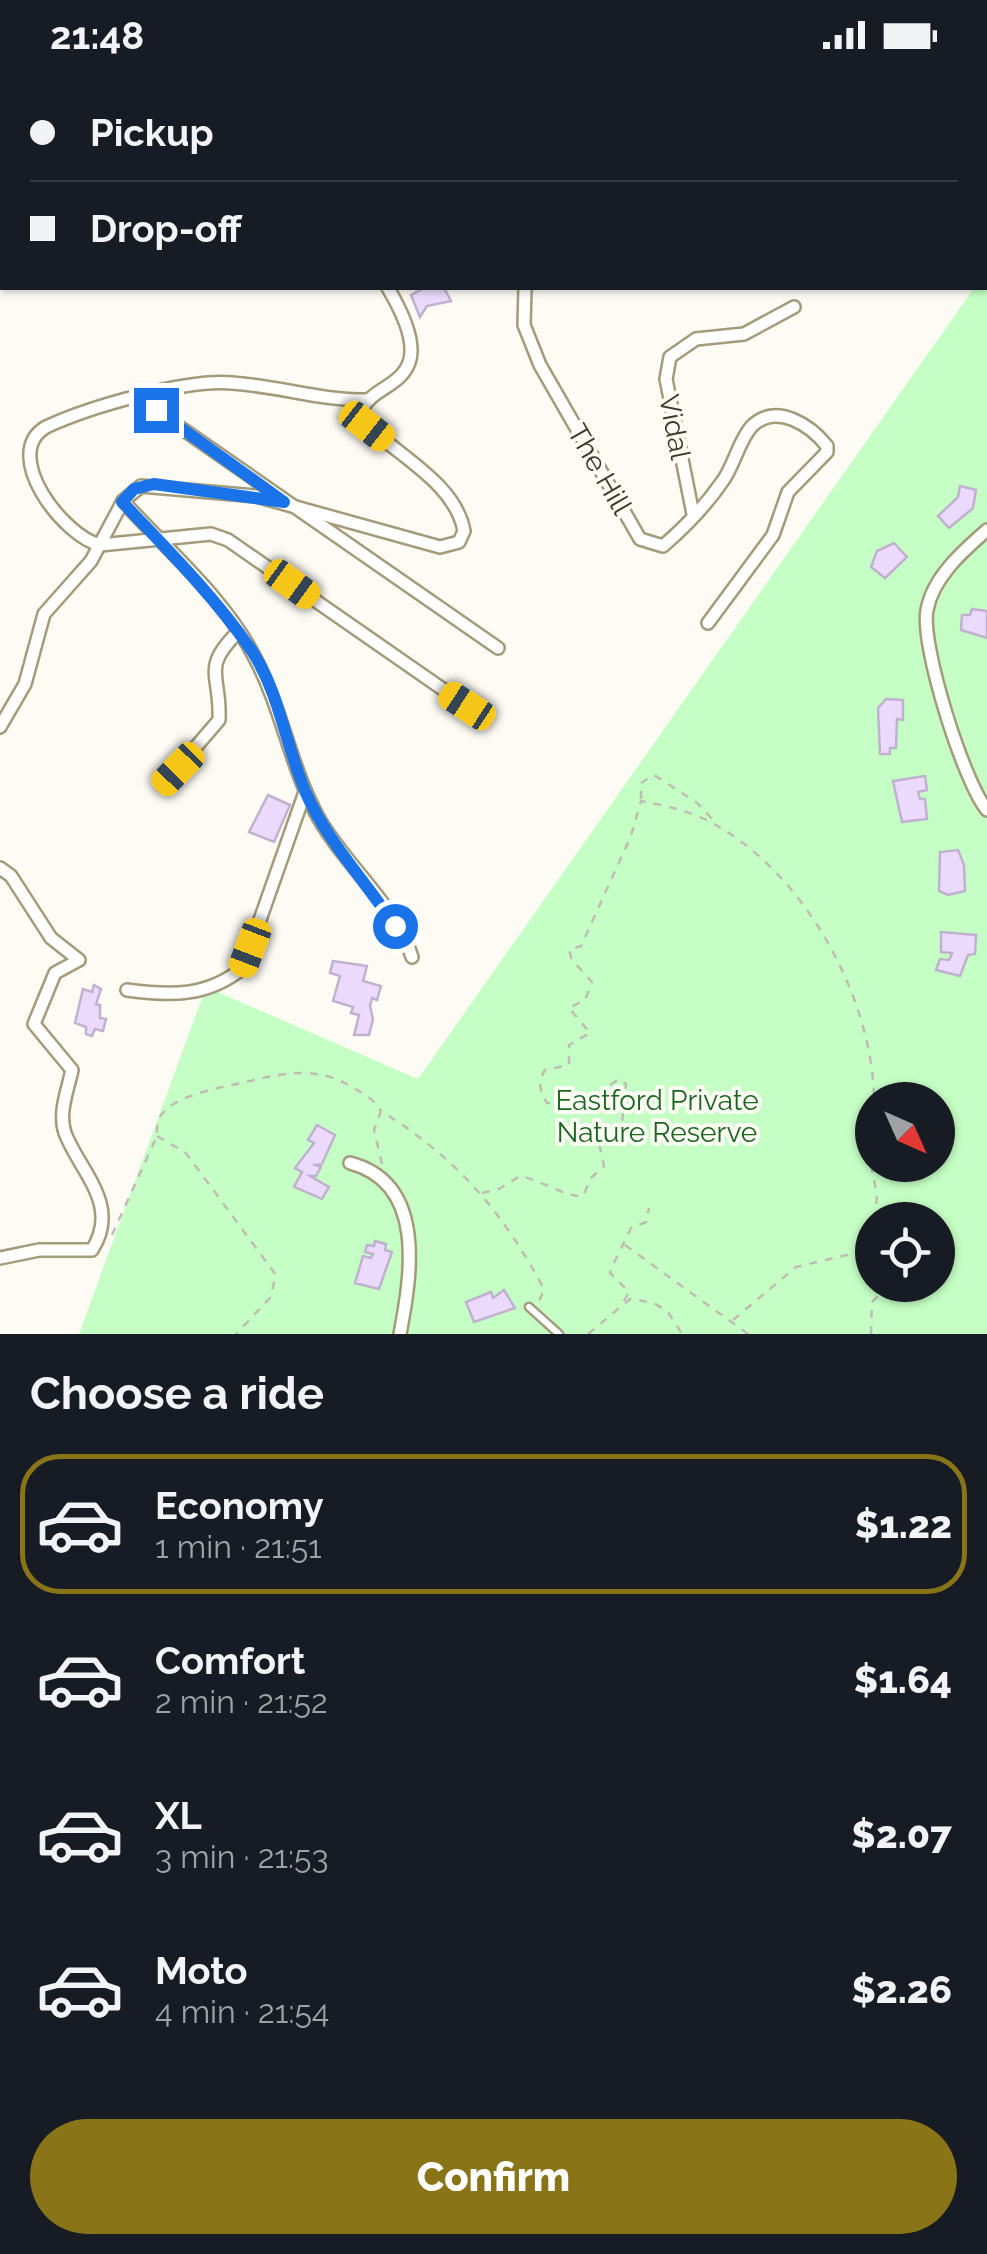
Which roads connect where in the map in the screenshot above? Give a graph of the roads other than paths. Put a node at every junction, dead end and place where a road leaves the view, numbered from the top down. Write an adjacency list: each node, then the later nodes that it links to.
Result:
1 (389, 290): 5 (street)
2 (525, 290): 8 (street, The Hill)
3 (794, 307): 8 (street, Vidal)
4 (148, 396): 5 (street); 7 (street); 11 (street)
5 (369, 400): 7 (street)
6 (122, 502): 7 (street); 10 (street); 11 (street)
7 (284, 502): 14 (street)
8 (693, 514): 12 (street, The Hill)
9 (987, 530): 19 (street)
10 (156, 538): 11 (street); 13 (street); 15 (street)
11 (100, 545): 16 (street)
12 (708, 623)
13 (238, 633): 17 (street); 18 (street)
14 (498, 648)
15 (467, 706)
16 (0, 726)
17 (163, 785)
18 (305, 792): 21 (street); 22 (street)
19 (987, 810)
20 (0, 868): 24 (street)
21 (412, 957)
22 (127, 990)
23 (350, 1164): 26 (street)
24 (0, 1258)
25 (533, 1309): 27 (lane)
26 (400, 1334)
27 (559, 1334)

